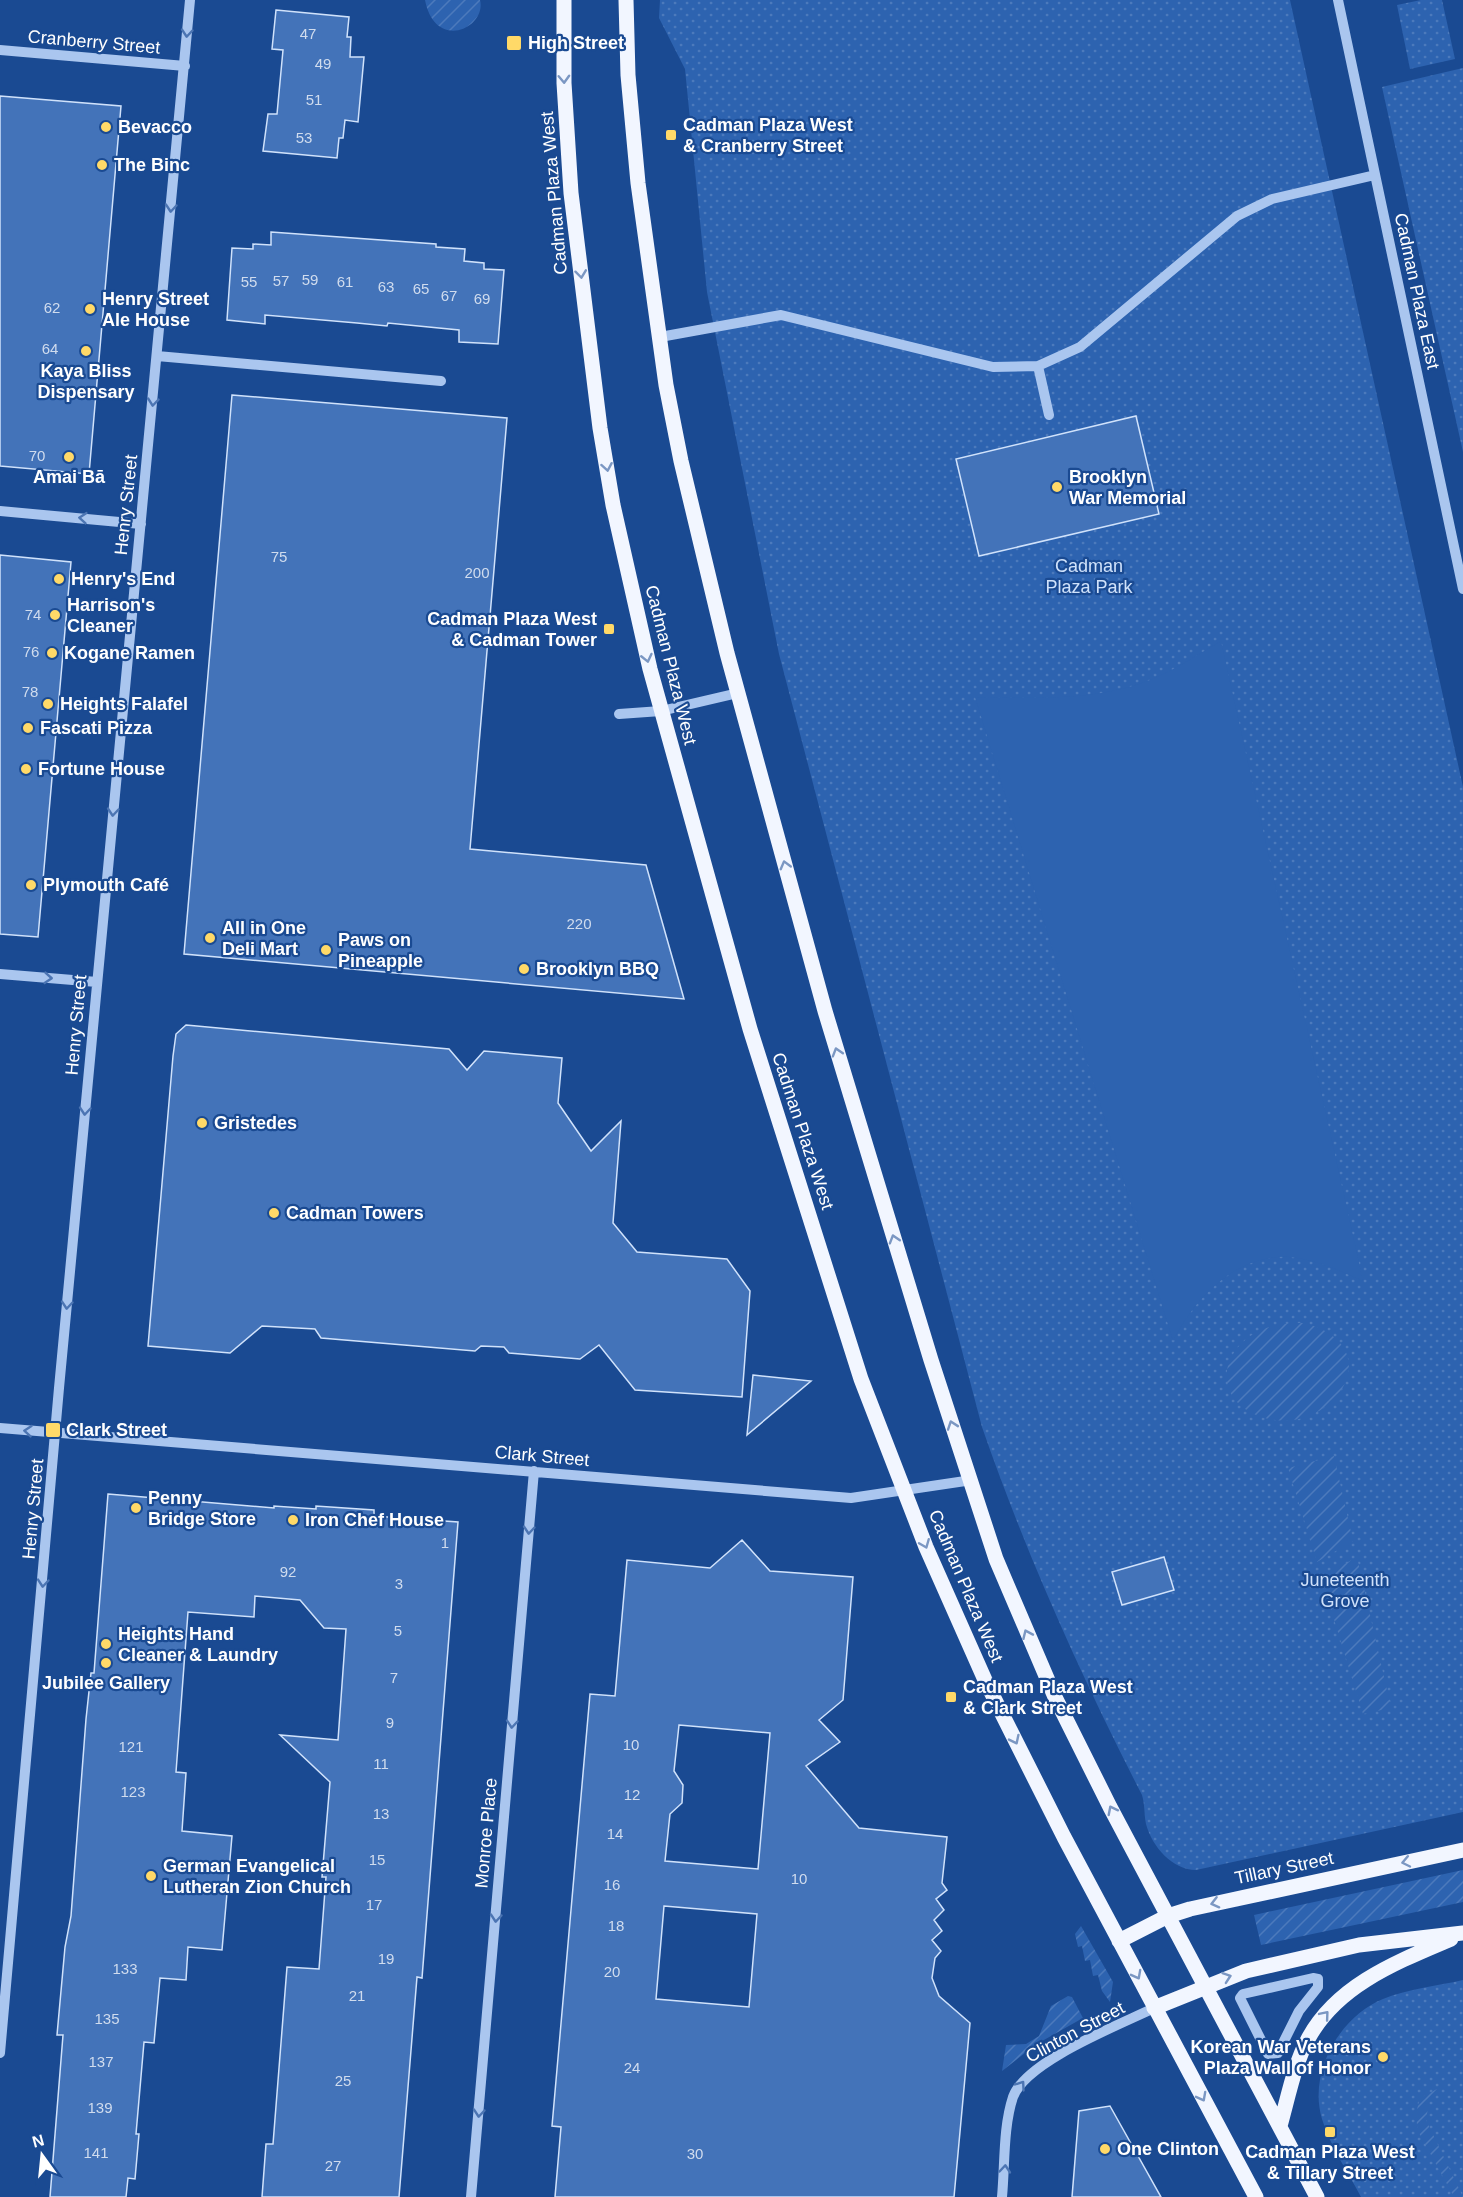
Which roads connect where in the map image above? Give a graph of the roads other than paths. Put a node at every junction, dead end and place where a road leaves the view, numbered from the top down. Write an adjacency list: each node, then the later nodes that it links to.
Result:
1 (190, 0): 6 (street, Henry Street, one-way to 6)
2 (564, 0): 17 (main road, Cadman Plaza West, one-way to 17)
3 (626, 0): 8 (main road, Cadman Plaza West)
4 (1338, 0): 7 (street, Cadman Plaza East)
5 (0, 50): 6 (street, Cranberry Street)
6 (185, 66): 9 (street, Henry Street, one-way to 9)
7 (1375, 175): 10 (street); 15 (street, Cadman Plaza East)
8 (660, 337): 10 (street); 16 (main road, Cadman Plaza West)
9 (157, 356): 11 (street); 14 (street, Henry Street, one-way to 14)
10 (1038, 366): 12 (street)
11 (441, 381)
12 (1049, 415)
13 (0, 511): 14 (street, one-way to 13)
14 (141, 524): 20 (street, Henry Street, one-way to 20)
15 (1463, 589)
16 (738, 693): 17 (street); 24 (main road, Cadman Plaza West, one-way to 16)
17 (661, 711): 18 (street); 25 (main road, Cadman Plaza West)
18 (619, 714)
19 (0, 974): 20 (street, one-way to 20)
20 (97, 982): 22 (street, Henry Street, one-way to 22)
21 (0, 1428): 22 (street, Clark Street, one-way to 21)
22 (56, 1433): 23 (street, Clark Street); 33 (street, Henry Street, one-way to 33)
23 (534, 1471): 25 (street, Clark Street); 35 (street, Monroe Place, one-way to 35)
24 (972, 1480): 25 (street, Clark Street); 27 (main road, Cadman Plaza West, one-way to 24)
25 (904, 1490): 29 (main road, Cadman Plaza West, one-way to 29)
26 (1463, 1850): 27 (main road, Tillary Street, one-way to 27)
27 (1168, 1916): 29 (main road, Tillary Street); 30 (main road, Cadman Plaza West)
28 (1463, 1933): 30 (main road, one-way to 28); 34 (main road, one-way to 28)
29 (1119, 1941): 32 (main road, Cadman Plaza West, one-way to 32)
30 (1204, 1986): 32 (main road); 34 (main road, Cadman Plaza West)
31 (1259, 1991): 31 (street)
32 (1154, 2008): 36 (street, Clinton Street, one-way to 32); 37 (main road, Cadman Plaza West, one-way to 37)
33 (0, 2053)
34 (1280, 2126): 38 (main road, Cadman Plaza West)
35 (471, 2197)
36 (1002, 2197)
37 (1256, 2197)
38 (1317, 2197)

